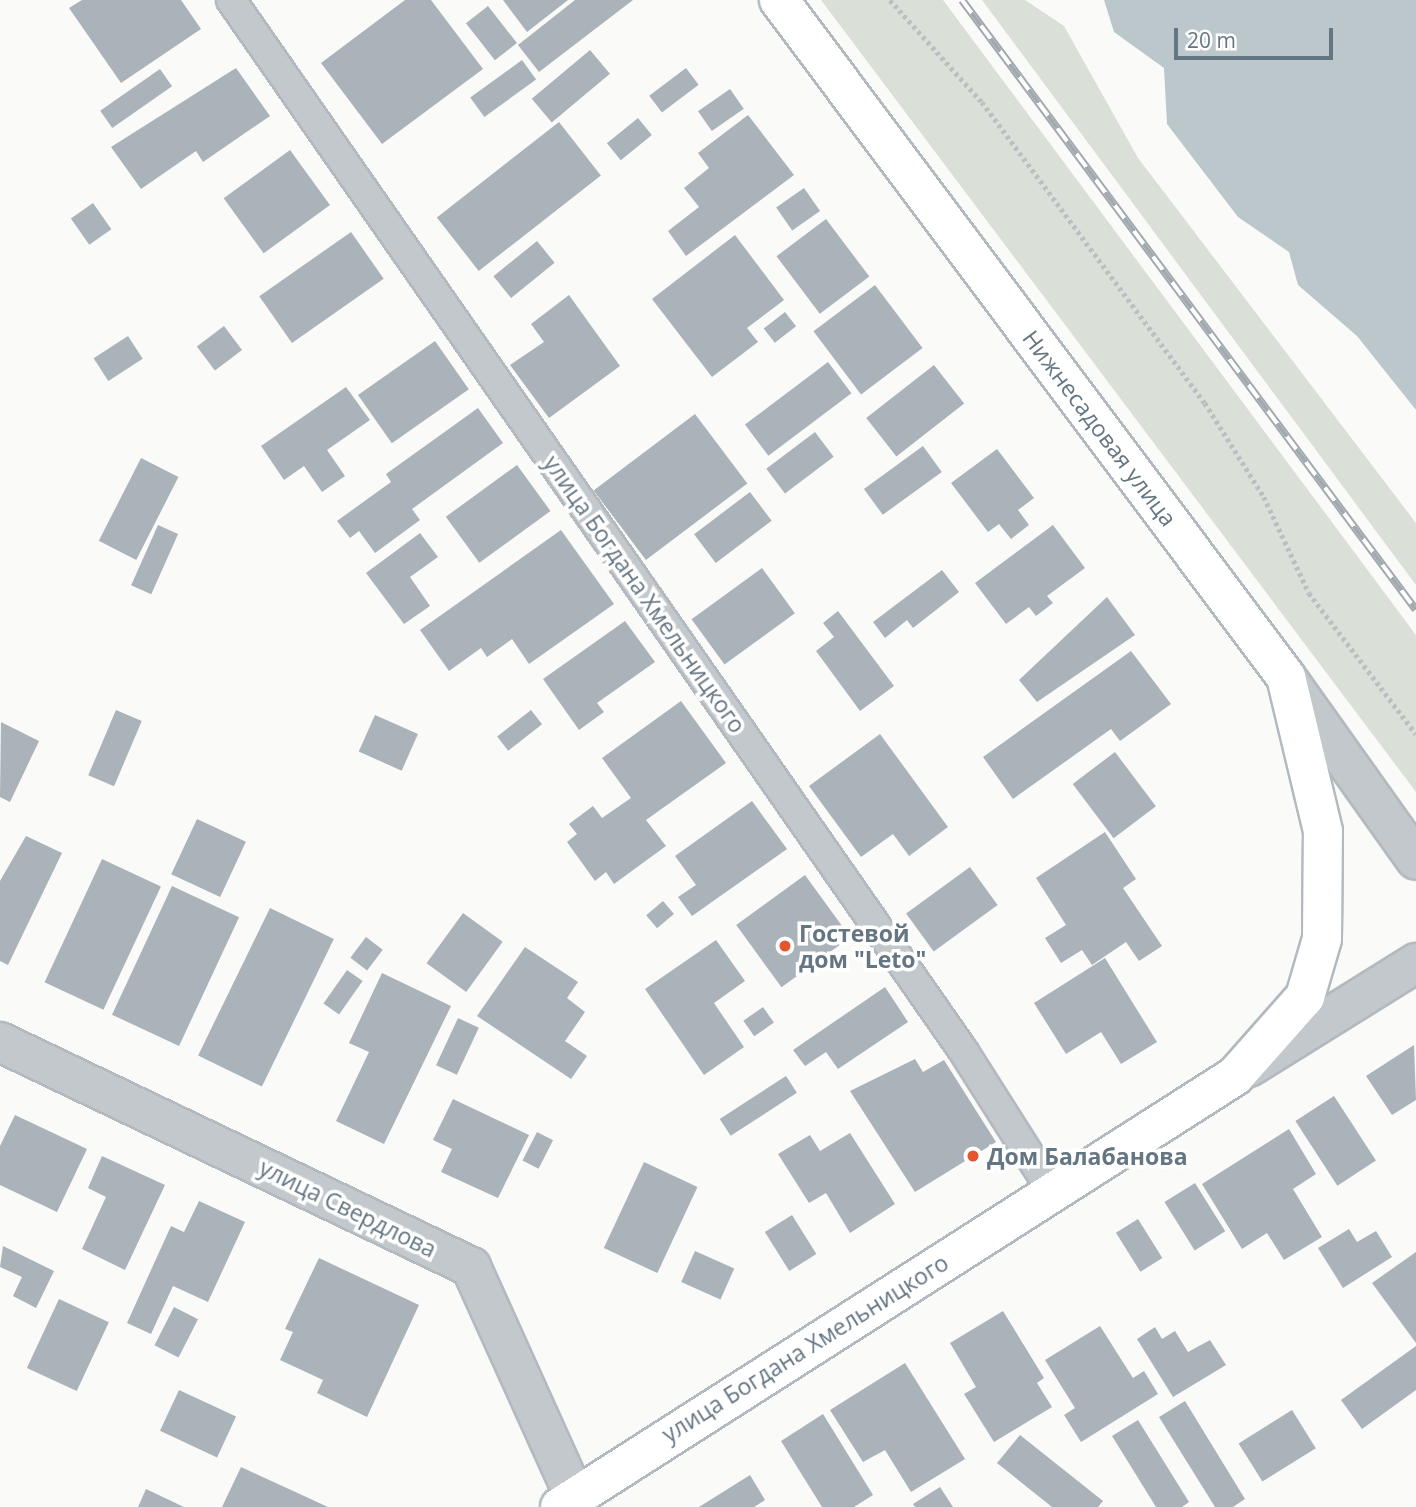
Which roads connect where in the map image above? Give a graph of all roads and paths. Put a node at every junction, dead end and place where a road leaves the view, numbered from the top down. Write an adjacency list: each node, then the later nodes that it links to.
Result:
1 (230, 0): 10 (lane, улица Богдана Хмельницкого)
2 (779, 0): 4 (main road, Нижнесадовая улица)
3 (890, 0): 5 (path)
4 (1286, 677): 6 (street, Нижнесадовая улица); 9 (main road, улица Богдана Хмельницкого)
5 (1416, 734)
6 (1416, 860)
7 (1416, 962): 9 (street)
8 (0, 1042): 11 (street, улица Свердлова)
9 (1236, 1076): 10 (main road, улица Богдана Хмельницкого)
10 (1053, 1192): 11 (main road, улица Богдана Хмельницкого)
11 (567, 1501)

